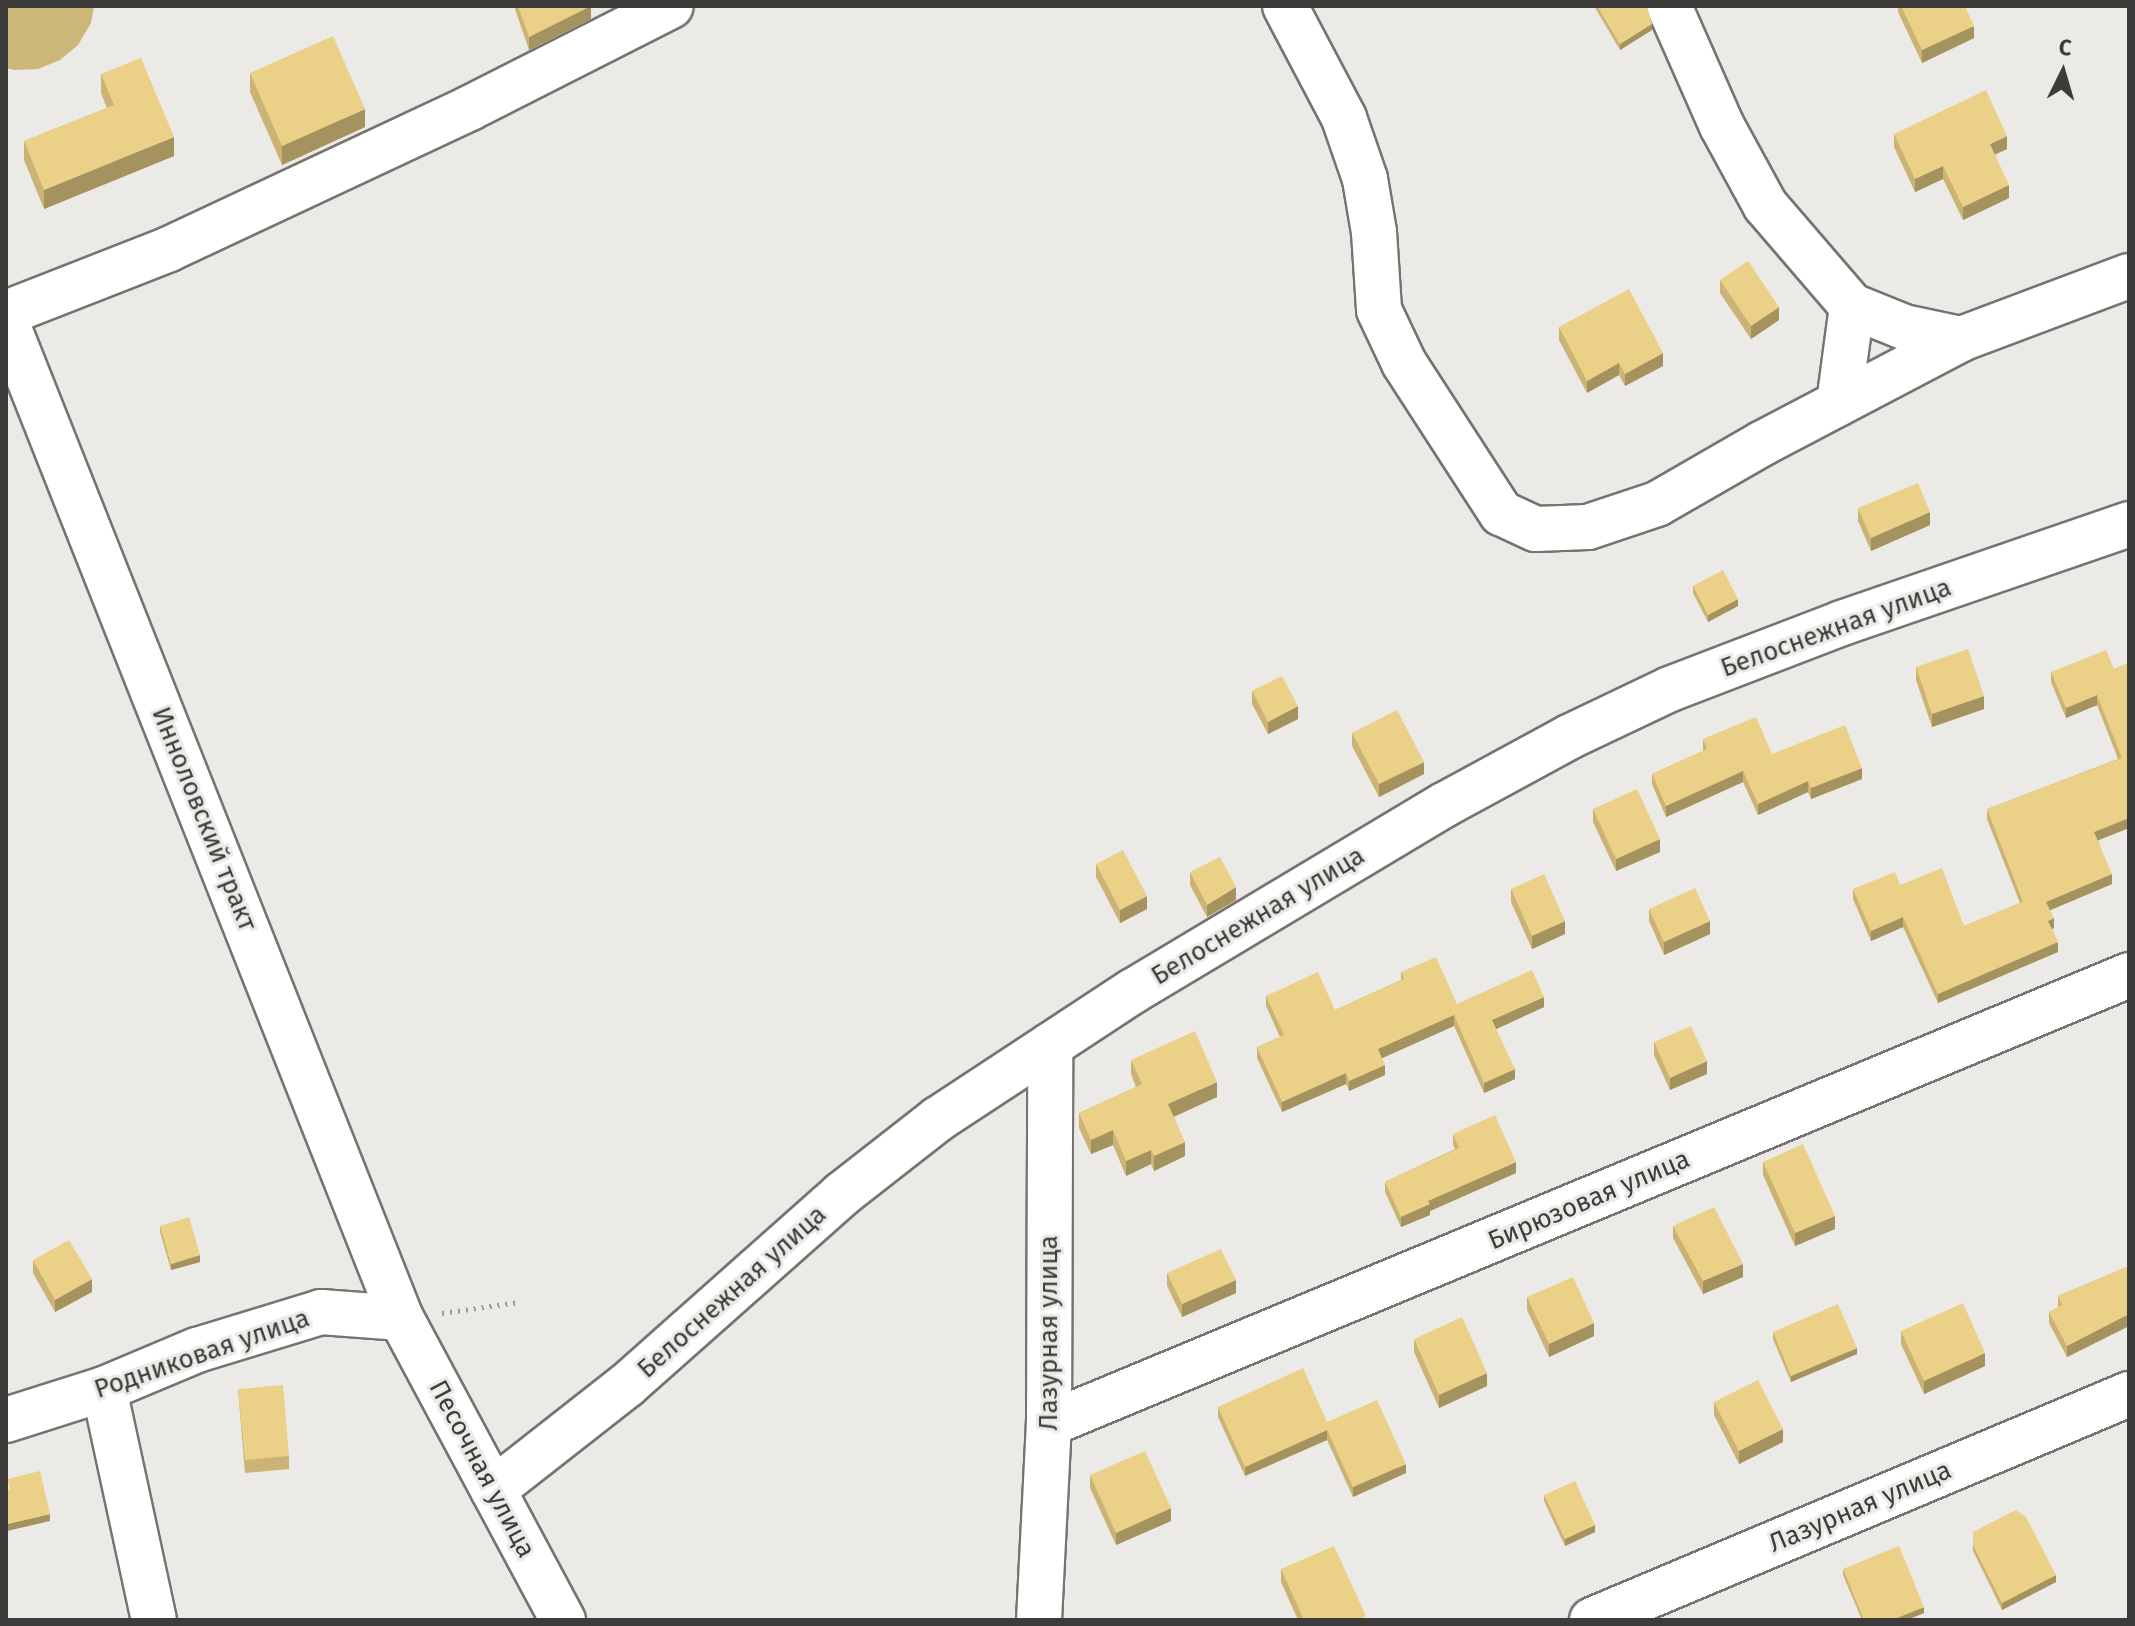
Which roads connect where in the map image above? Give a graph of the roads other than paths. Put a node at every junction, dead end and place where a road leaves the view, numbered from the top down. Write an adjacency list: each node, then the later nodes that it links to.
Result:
1 (671, 6): 6 (street)
2 (1285, 6): 9 (street)
3 (1669, 6): 5 (street)
4 (2129, 276): 8 (street)
5 (1852, 306): 8 (street); 9 (street)
6 (6, 313)
7 (6, 321): 13 (street, Инноловский тракт)
8 (1961, 339): 9 (street)
9 (1839, 403)
10 (2129, 524): 12 (street, Белоснежная улица)
11 (2129, 975): 17 (street, Бирюзовая улица)
12 (1050, 1045): 17 (street, Лазурная улица); 18 (street, Белоснежная улица)
13 (401, 1318): 14 (street, Родниковая улица); 18 (street, Песочная улица)
14 (104, 1389): 16 (street, Родниковая улица); 19 (street)
15 (2129, 1394): 22 (street, Лазурная улица)
16 (6, 1420)
17 (1049, 1424): 21 (street, Лазурная улица)
18 (493, 1490): 20 (street, Песочная улица)
19 (154, 1620)
20 (563, 1620)
21 (1039, 1620)
22 (1592, 1620)

